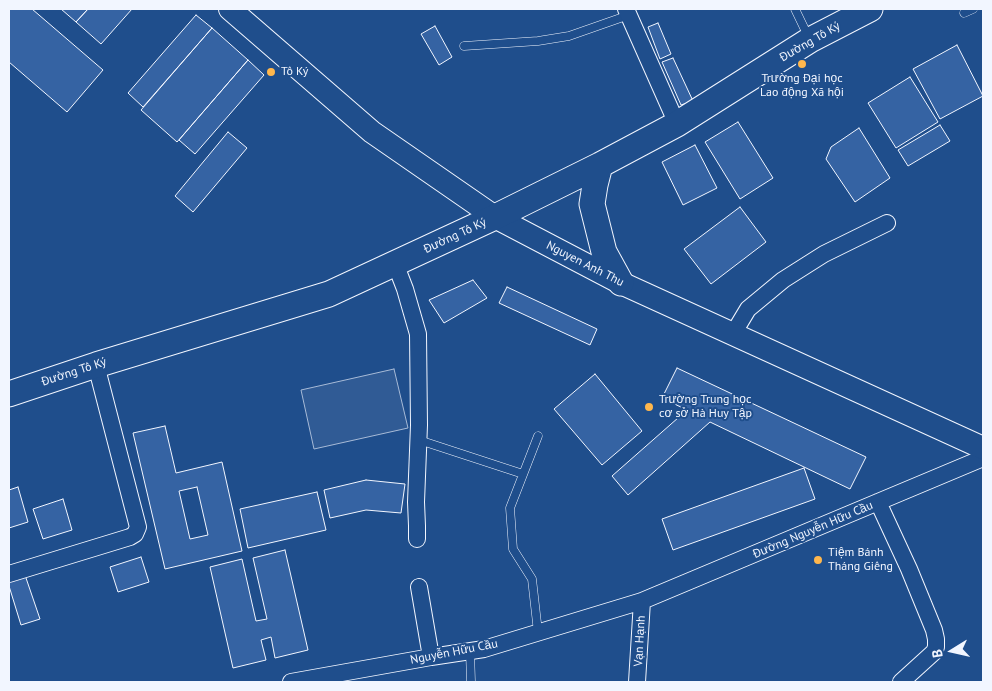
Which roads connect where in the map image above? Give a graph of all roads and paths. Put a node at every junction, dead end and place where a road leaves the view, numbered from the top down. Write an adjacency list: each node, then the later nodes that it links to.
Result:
1 (796, 9): 7 (lane)
2 (870, 9): 7 (main road, Đường Tô Ký)
3 (973, 9): 6 (lane)
4 (235, 10): 11 (main road, Nguyen Anh Thu)
5 (627, 12): 8 (lane); 9 (street)
6 (964, 14)
7 (810, 40): 9 (main road, Đường Tô Ký)
8 (464, 46)
9 (677, 124): 10 (main road, Đường Tô Ký)
10 (600, 165): 11 (main road, Đường Tô Ký); 14 (main road)
11 (495, 217): 13 (main road, Đường Tô Ký); 14 (main road, Nguyen Anh Thu)
12 (887, 223): 15 (street)
13 (395, 264): 16 (main road, Đường Tô Ký); 19 (street)
14 (621, 283): 15 (main road, Nguyen Anh Thu)
15 (733, 334): 20 (main road, Nguyen Anh Thu)
16 (96, 365): 17 (main road, Đường Tô Ký); 25 (street)
17 (9, 394)
18 (538, 436): 22 (lane)
19 (418, 440): 22 (lane); 24 (street)
20 (983, 448)
21 (983, 458): 23 (street, Đường Nguyễn Hữu Cầu)
22 (523, 474): 28 (lane)
23 (878, 502): 27 (street, Đường Nguyễn Hữu Cầu); 34 (street)
24 (417, 539)
25 (9, 574)
26 (419, 587): 30 (street)
27 (642, 601): 28 (street, Nguyễn Hữu Cầu); 33 (street, Vạn Hạnh)
28 (538, 632): 29 (street, Nguyễn Hữu Cầu)
29 (470, 651): 30 (street, Nguyễn Hữu Cầu); 32 (lane)
30 (431, 657): 31 (street, Nguyễn Hữu Cầu)
31 (291, 682)
32 (470, 682)
33 (637, 682)
34 (901, 682)

